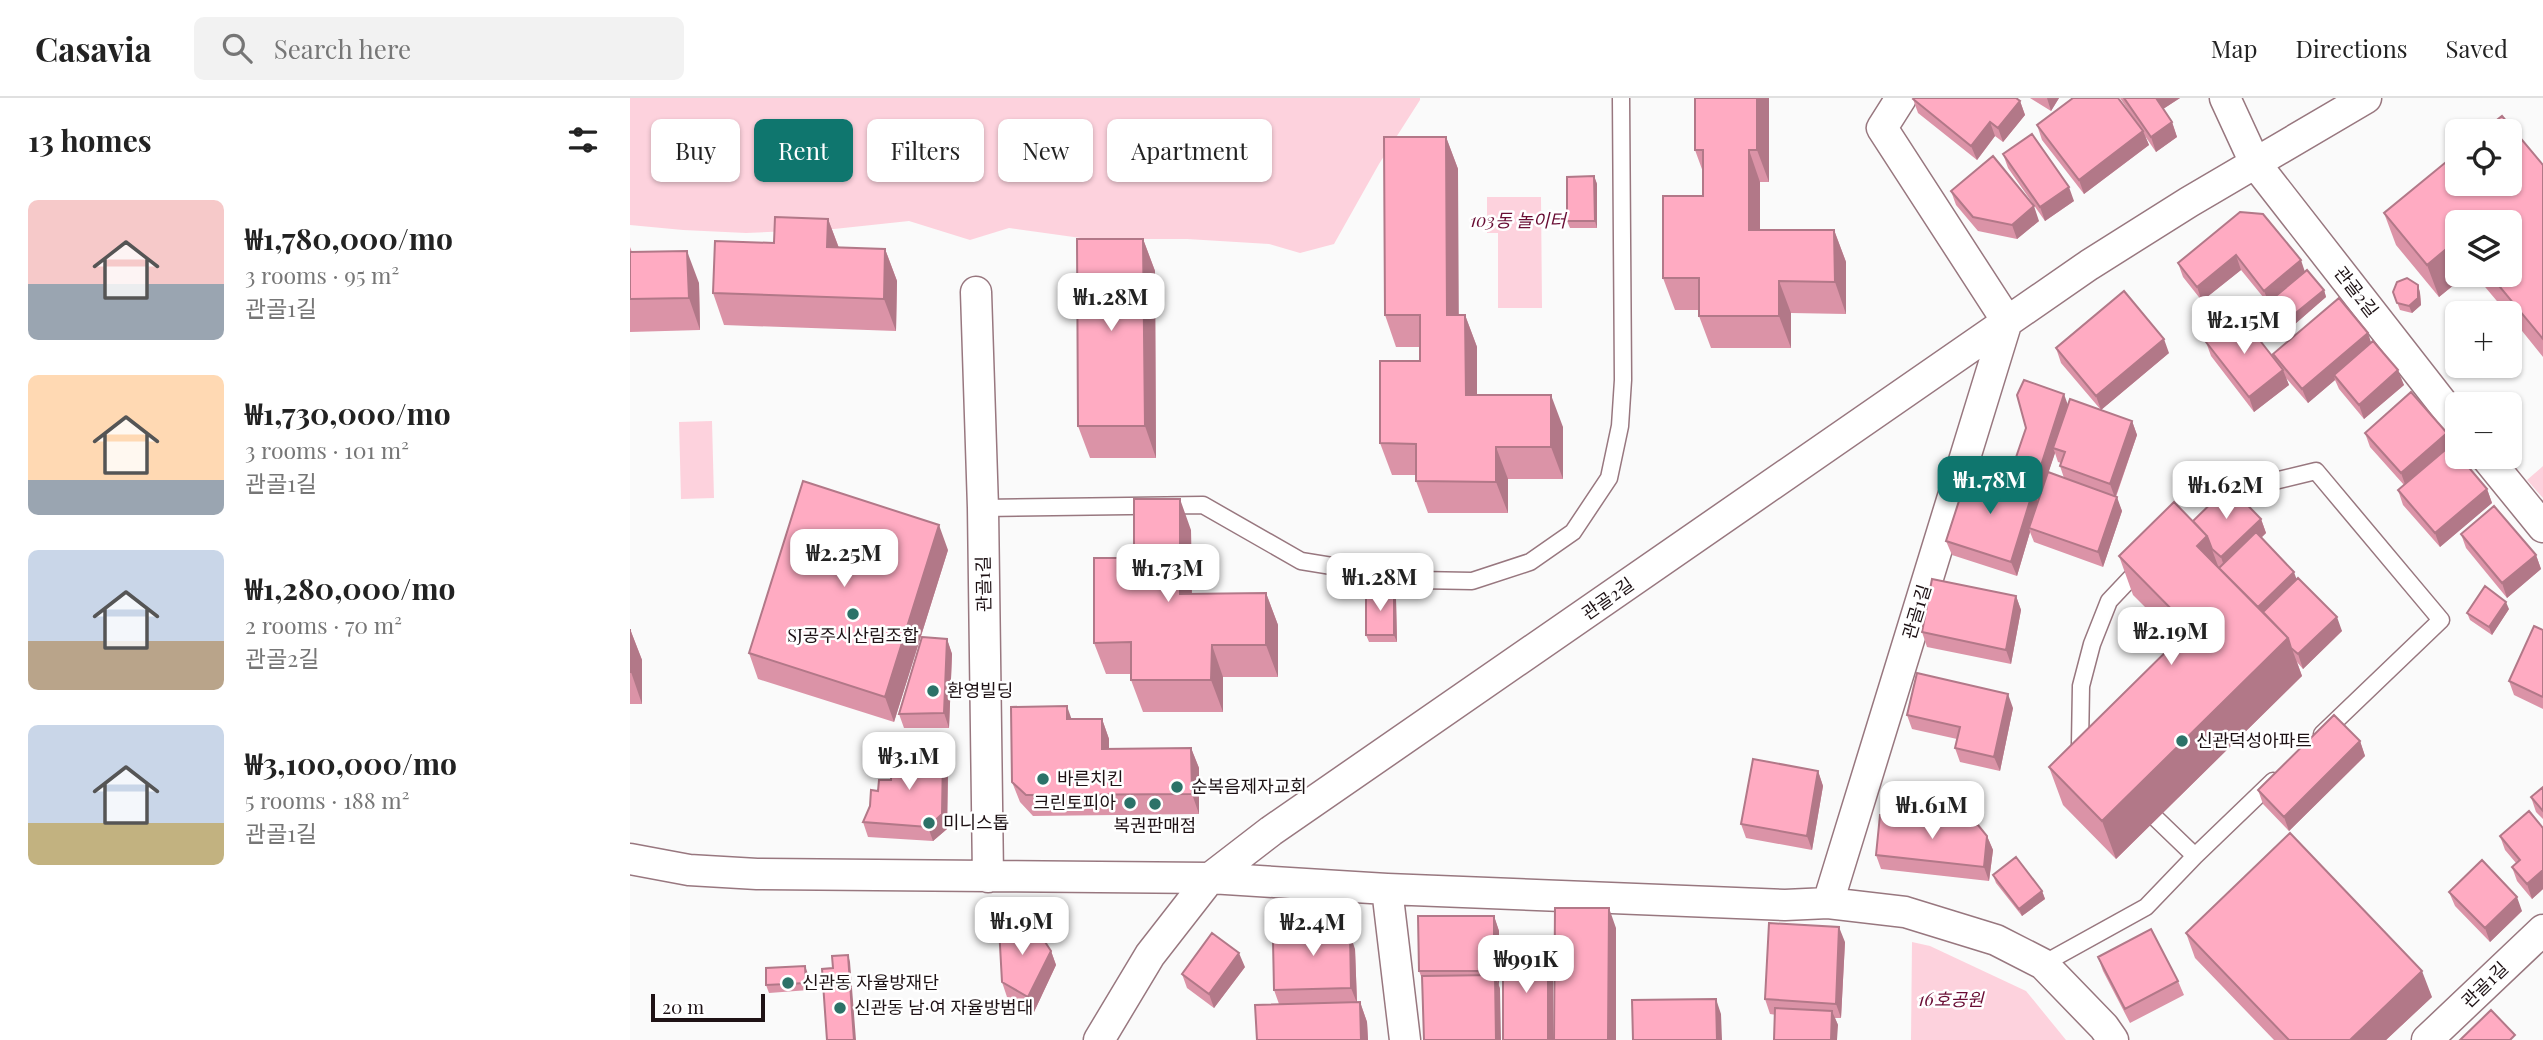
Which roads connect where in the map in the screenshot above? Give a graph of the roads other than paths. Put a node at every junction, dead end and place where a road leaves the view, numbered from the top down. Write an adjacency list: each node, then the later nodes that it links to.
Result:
1 (1621, 98): 10 (lane)
2 (1901, 98): 7 (street)
3 (2225, 98): 5 (street, 관골2길)
4 (2366, 98): 5 (street, 관골2길)
5 (2255, 163): 7 (street, 관골2길); 8 (street, 관골2길)
6 (976, 292): 10 (street, 관골1길)
7 (2007, 321): 21 (street, 관골2길); 23 (street, 관골1길)
8 (2445, 407)
9 (2496, 469): 12 (street)
10 (983, 509): 20 (street, 관골1길)
11 (2208, 513): 14 (lane)
12 (2543, 527)
13 (2153, 555): 15 (lane)
14 (2313, 743)
15 (2099, 764)
16 (2283, 771): 18 (lane)
17 (2128, 791): 18 (lane)
18 (2195, 856): 25 (lane)
19 (630, 859): 20 (street)
20 (988, 877): 21 (street)
21 (1210, 878): 22 (street); 26 (street)
22 (1387, 889): 23 (street); 27 (street)
23 (1828, 903): 25 (street)
24 (2543, 930): 29 (street, 관골1길)
25 (2043, 964): 28 (street)
26 (1098, 1040)
27 (1405, 1040)
28 (2113, 1040)
29 (2427, 1040)

